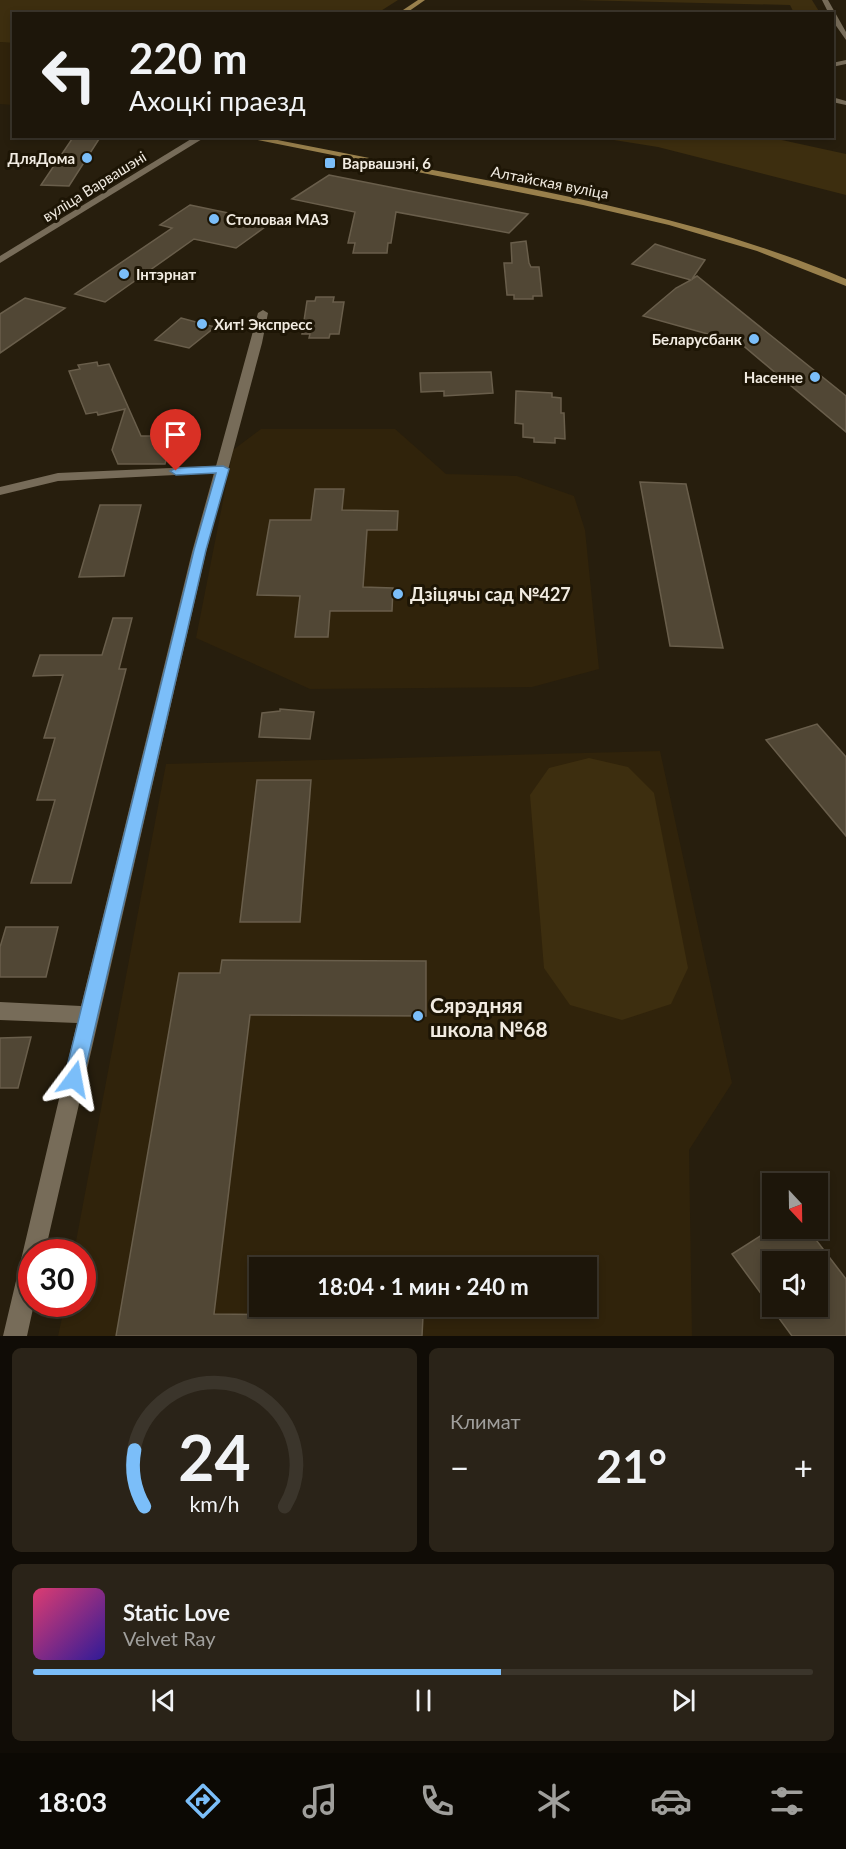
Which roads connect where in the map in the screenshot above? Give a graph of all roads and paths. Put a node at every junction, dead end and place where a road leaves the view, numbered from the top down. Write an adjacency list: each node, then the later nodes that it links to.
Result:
1 (422, 0): 2 (main road)
2 (403, 12)
3 (834, 16): 4 (street)
4 (846, 38)
5 (200, 138): 7 (street, вуліца Варвашэні)
6 (253, 138): 8 (main road, Алтайская вуліца)
7 (0, 260)
8 (846, 283)
9 (263, 313): 10 (street)
10 (223, 469): 11 (street); 13 (street)
11 (0, 491)
12 (0, 1011): 13 (street)
13 (88, 1015): 14 (street)
14 (37, 1239)
15 (19, 1317): 16 (street)
16 (15, 1336)

